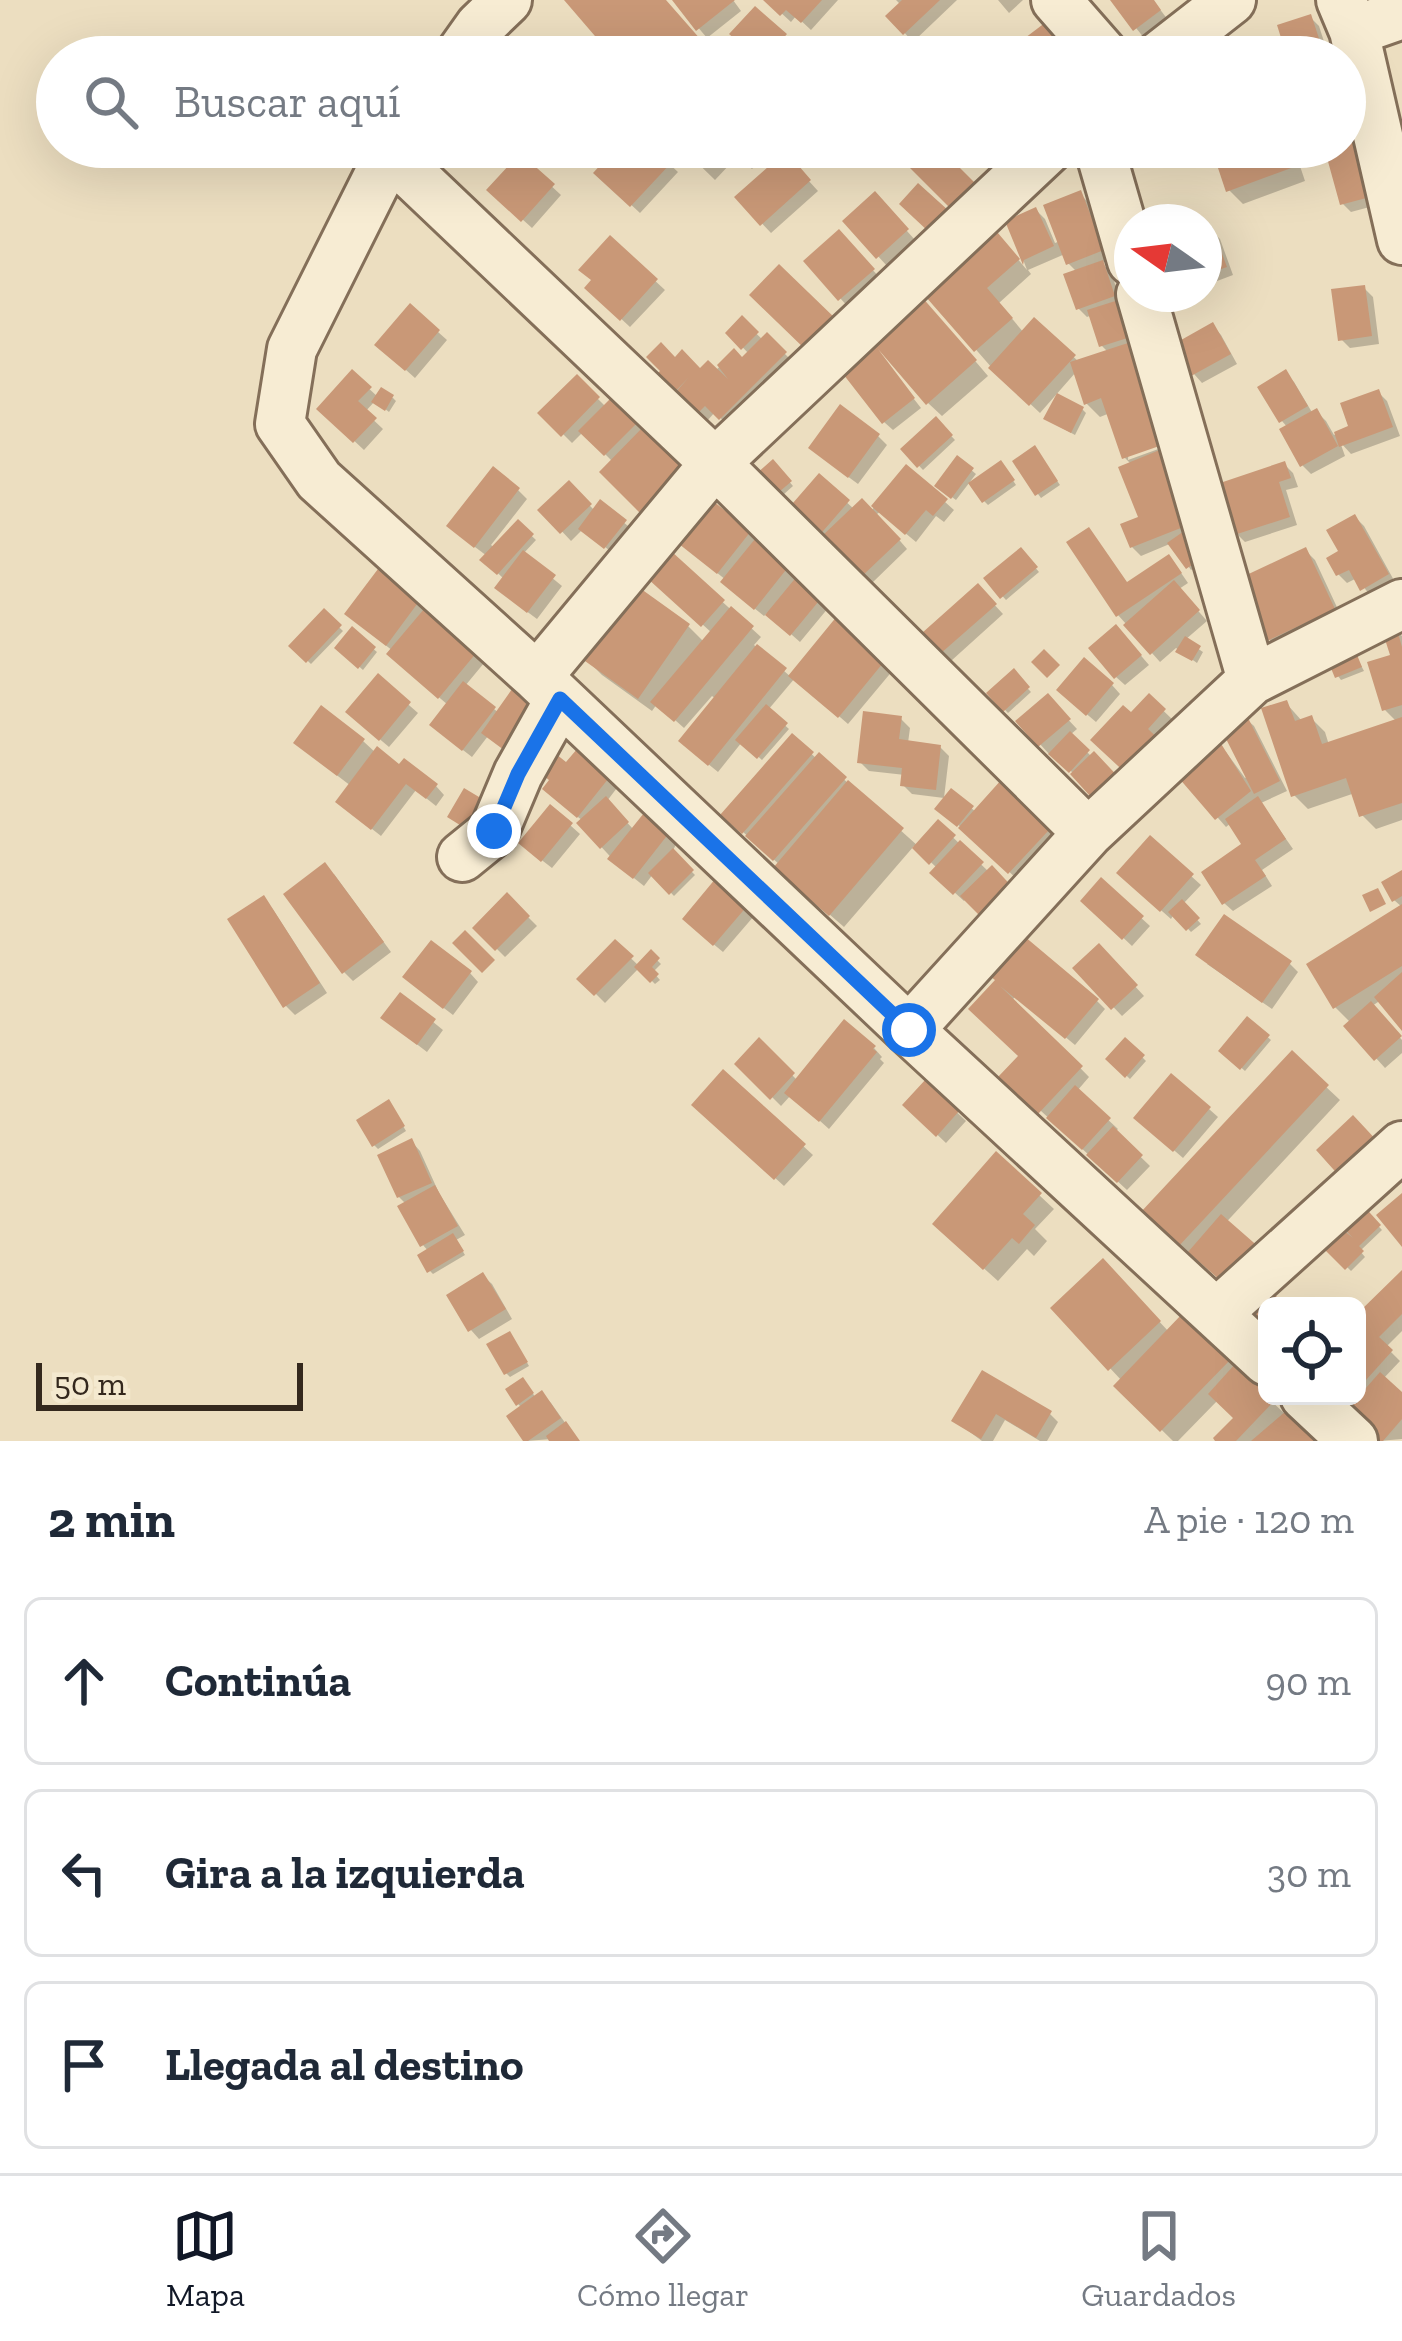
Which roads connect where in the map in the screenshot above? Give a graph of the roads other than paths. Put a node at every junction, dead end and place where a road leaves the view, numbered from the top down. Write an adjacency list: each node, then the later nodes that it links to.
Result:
1 (507, 0): 6 (street)
2 (1056, 0): 7 (street)
3 (1231, 0): 8 (street)
4 (1402, 14): 5 (street)
5 (1347, 16)
6 (473, 36)
7 (1088, 36)
8 (1185, 36)
9 (1366, 93): 15 (street)
10 (382, 168): 20 (street)
11 (410, 168): 17 (street)
12 (1028, 168): 17 (street)
13 (1106, 168): 14 (street)
14 (1116, 204)
15 (1402, 240)
16 (1147, 312): 19 (street)
17 (715, 463): 20 (street); 21 (street)
18 (1402, 604): 19 (street)
19 (1252, 680): 21 (street)
20 (548, 688): 22 (street); 23 (street)
21 (1088, 833): 23 (street)
22 (462, 857)
23 (909, 1030): 25 (street)
24 (1402, 1146): 25 (street)
25 (1216, 1314): 26 (street)
26 (1258, 1353)
27 (1315, 1405): 28 (street)
28 (1353, 1441)

